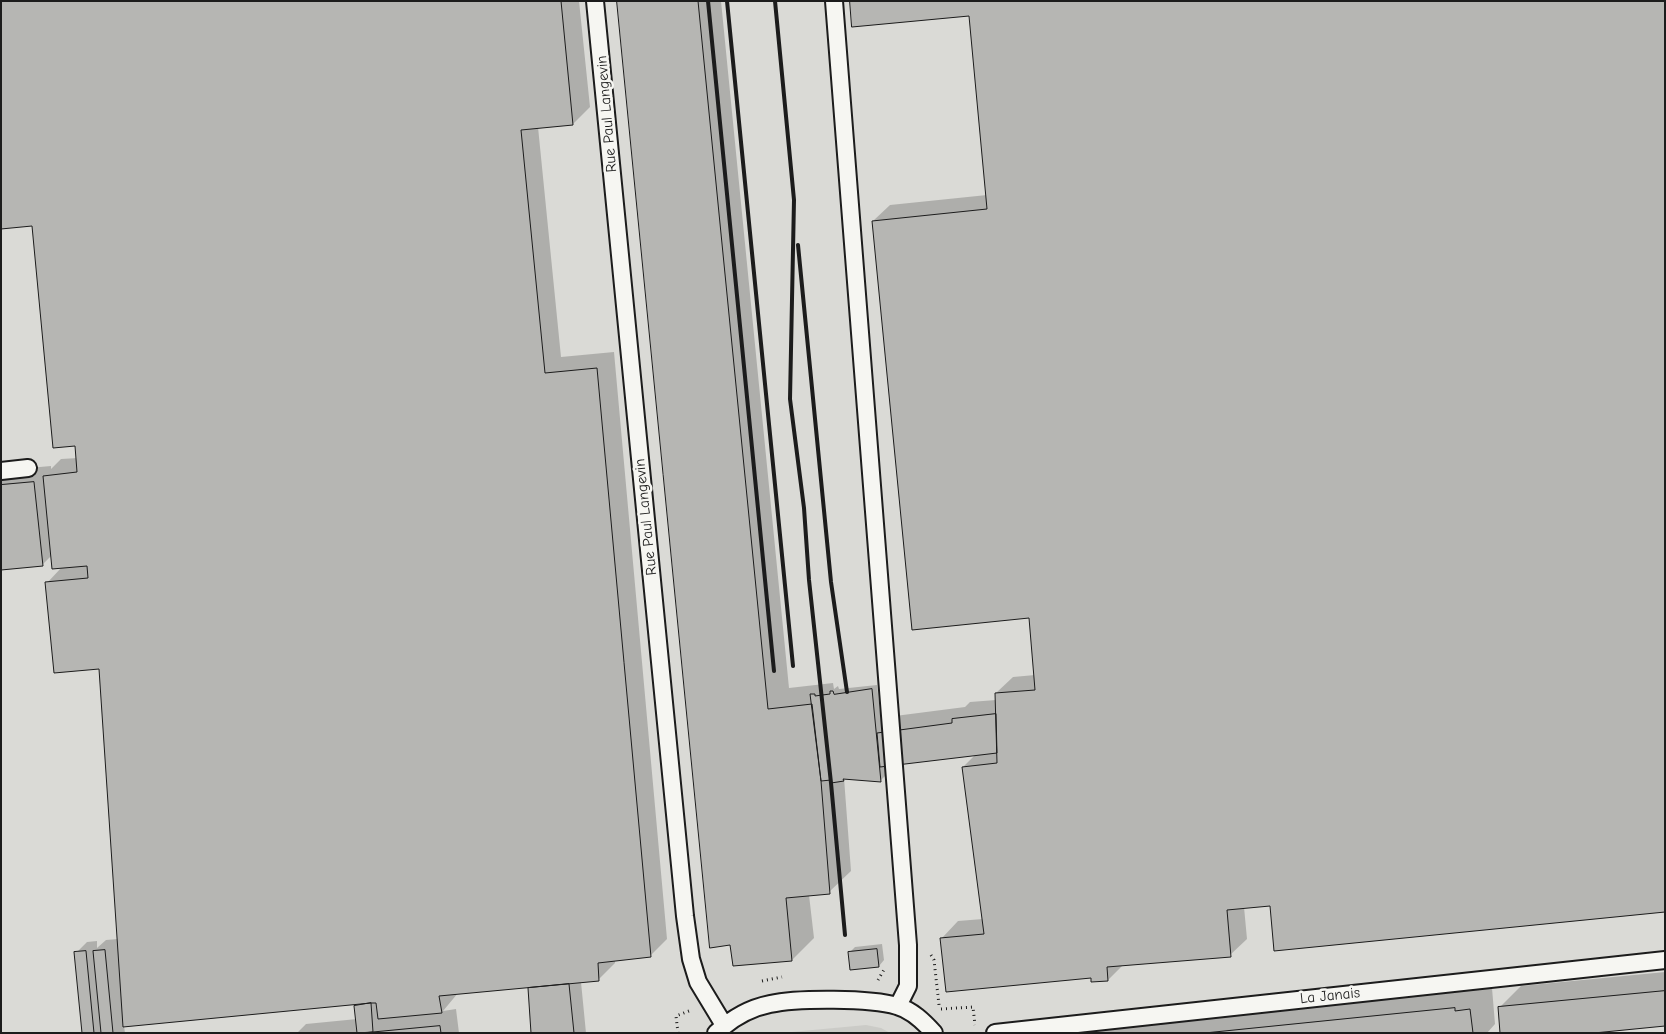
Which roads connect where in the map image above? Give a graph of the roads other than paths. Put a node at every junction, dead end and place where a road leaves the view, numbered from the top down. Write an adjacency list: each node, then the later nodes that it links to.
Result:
1 (596, 1): 7 (lane, Rue Paul Langevin)
2 (834, 1): 6 (lane)
3 (28, 468): 4 (lane)
4 (1, 471)
5 (1665, 960): 9 (lane, La Janais)
6 (898, 1006): 7 (lane); 8 (lane)
7 (720, 1029)
8 (934, 1033)
9 (995, 1033)

